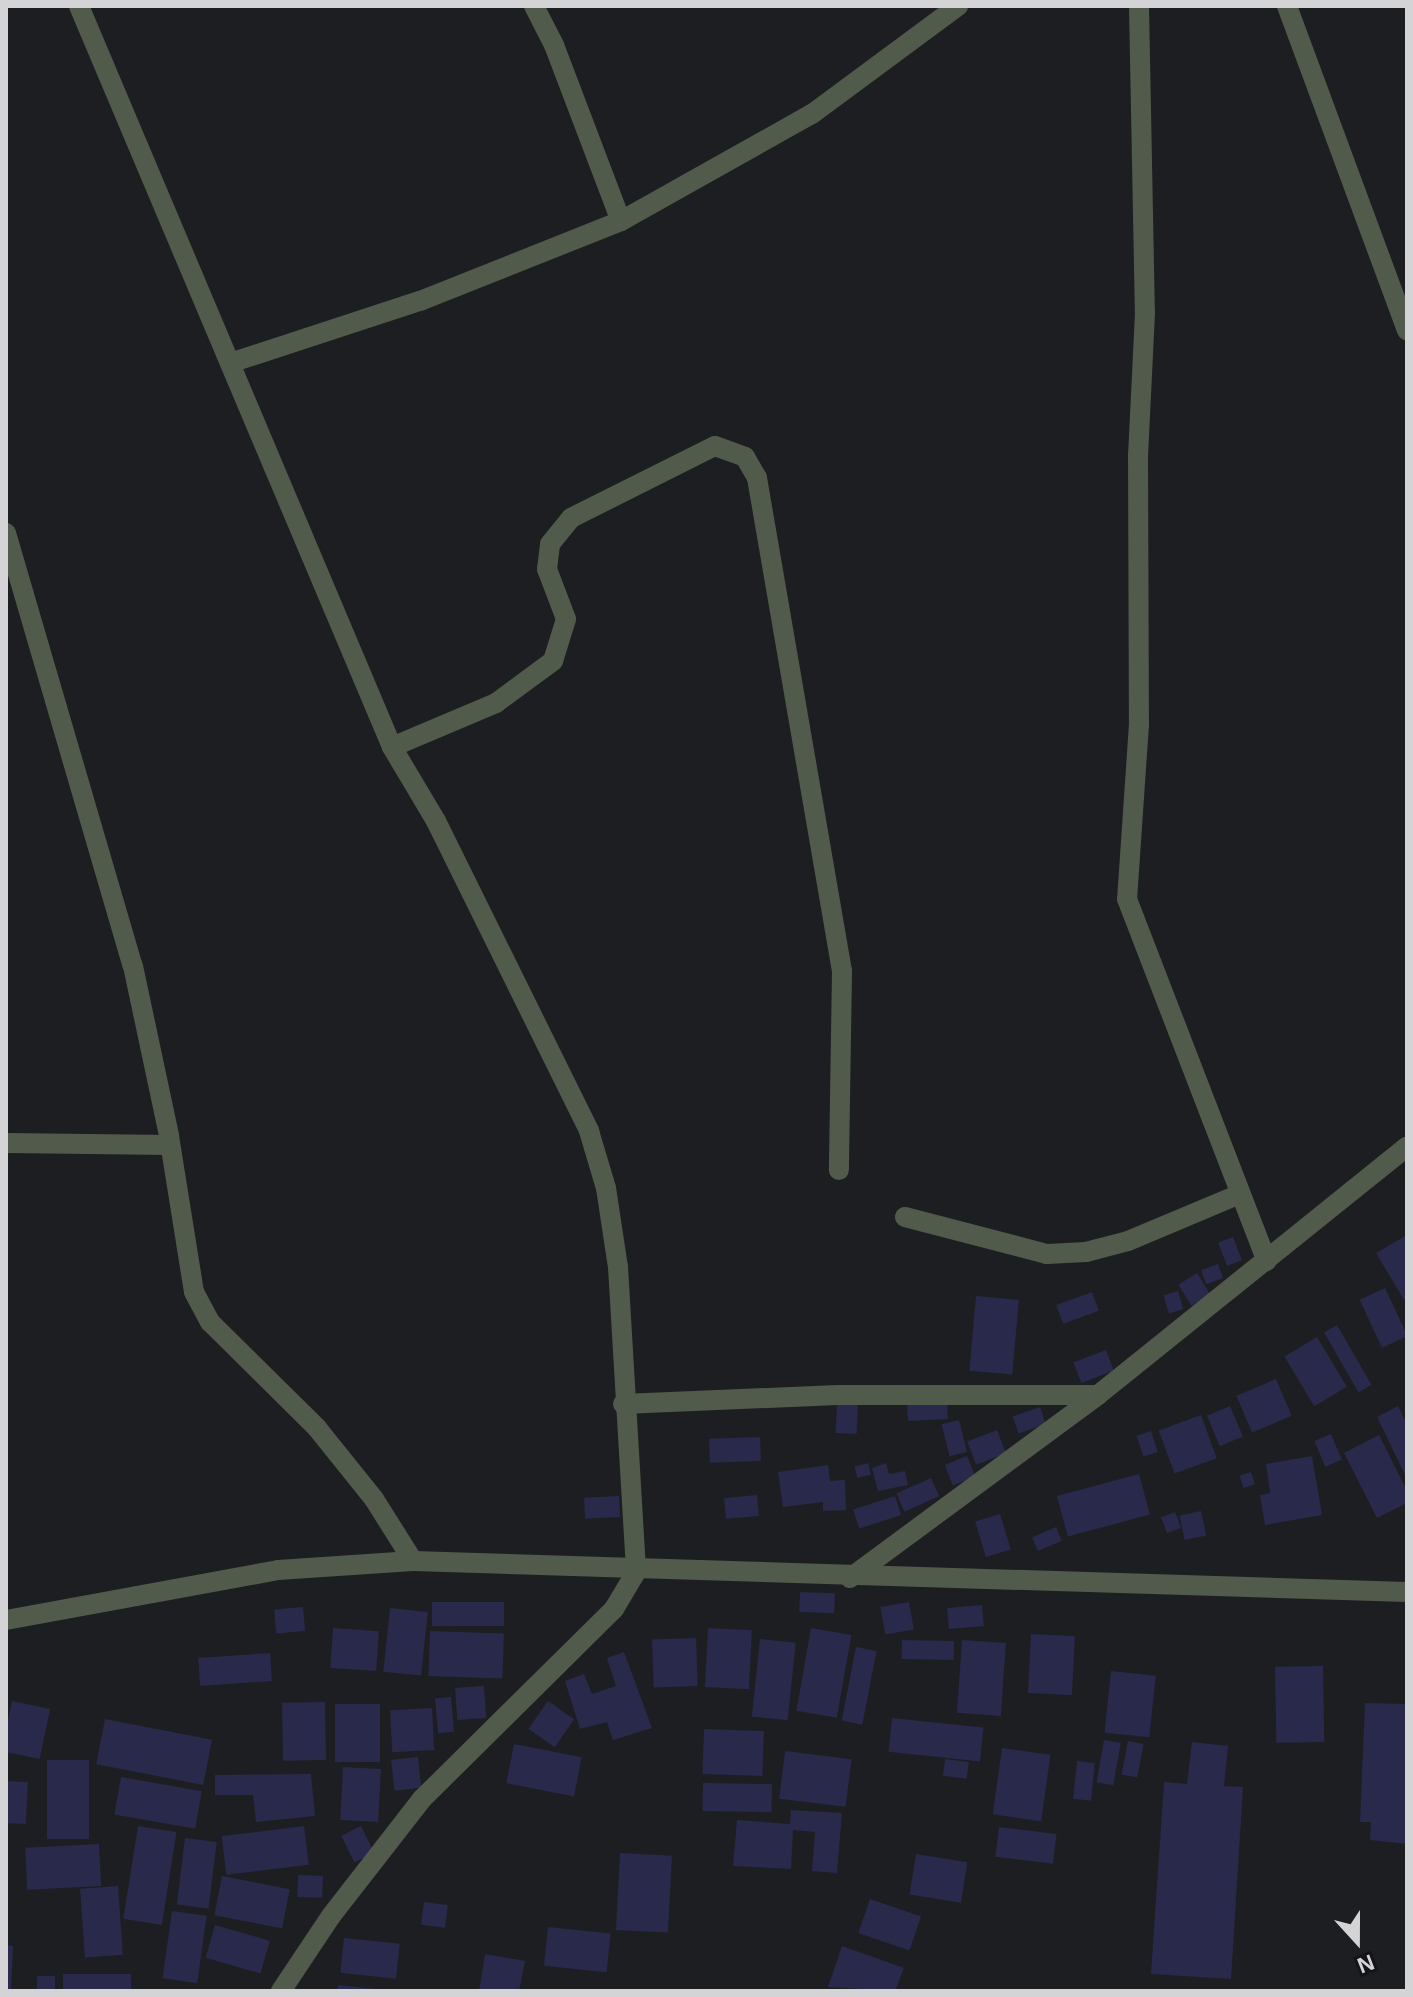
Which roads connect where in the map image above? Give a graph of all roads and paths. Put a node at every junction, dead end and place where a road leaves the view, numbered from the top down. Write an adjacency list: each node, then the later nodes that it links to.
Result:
1 (79, 6): 8 (street)
2 (534, 6): 6 (street)
3 (958, 6): 6 (street)
4 (1139, 6): 15 (street)
5 (1287, 6): 7 (street)
6 (621, 221): 8 (street)
7 (1407, 330)
8 (230, 363): 10 (street)
9 (6, 533): 12 (street)
10 (392, 747): 14 (street); 19 (street)
11 (6, 1143): 12 (street)
12 (170, 1145): 20 (street)
13 (1407, 1147): 17 (street)
14 (839, 1170)
15 (1240, 1194): 16 (street); 17 (street)
16 (905, 1217)
17 (1267, 1261): 18 (street)
18 (1098, 1395): 19 (street); 22 (street)
19 (623, 1404): 21 (street)
20 (413, 1561): 21 (street); 24 (street)
21 (636, 1572): 22 (street); 25 (street)
22 (850, 1578): 23 (street)
23 (1407, 1592)
24 (6, 1620)
25 (281, 1991)

